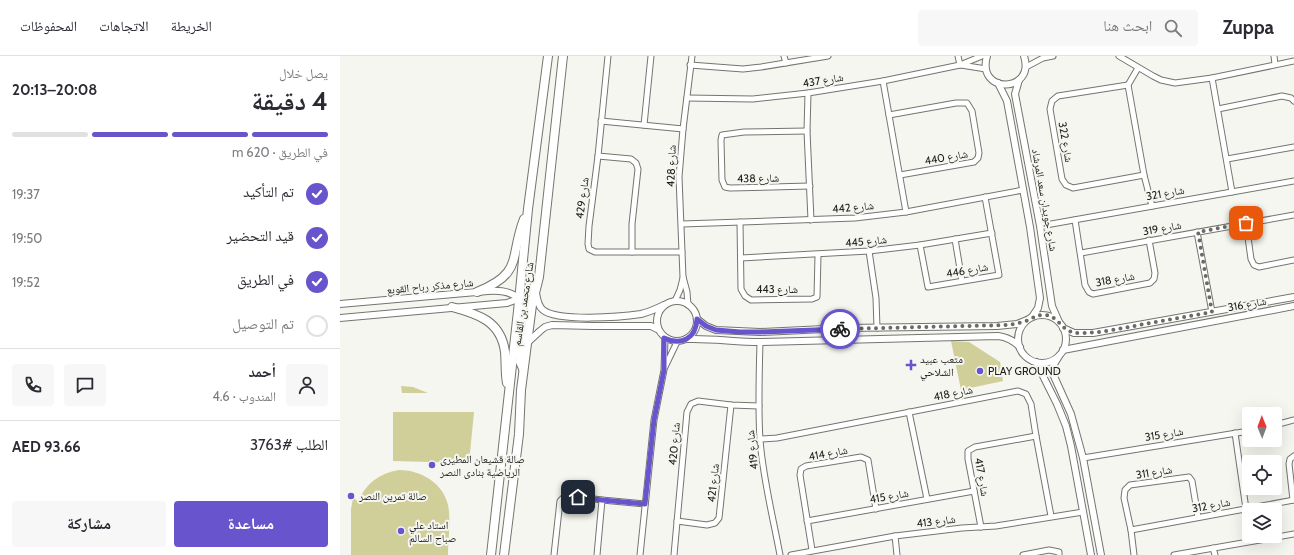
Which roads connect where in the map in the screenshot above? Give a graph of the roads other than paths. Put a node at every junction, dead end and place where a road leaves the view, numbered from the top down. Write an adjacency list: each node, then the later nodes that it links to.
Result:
1 (548, 56): 50 (main road, شارع محمد بن القاسم)
2 (563, 56): 71 (main road, شارع محمد بن القاسم)
3 (608, 56): 35 (street, شارع 429)
4 (651, 56): 36 (street)
5 (692, 56): 20 (street, شارع 428)
6 (784, 56): 18 (street)
7 (828, 56): 18 (street)
8 (958, 56): 21 (street)
9 (982, 56): 21 (street, شارع 437)
10 (987, 56): 24 (street)
11 (1024, 56): 22 (street)
12 (1036, 56): 16 (street)
13 (1053, 56): 16 (street)
14 (1119, 56): 23 (street)
15 (1274, 56): 19 (street)
16 (1043, 58): 22 (street)
17 (1294, 61): 19 (street)
18 (786, 64): 20 (street)
19 (1275, 64): 25 (street)
20 (690, 65): 31 (street, شارع 428)
21 (960, 65): 24 (street, شارع 437); 27 (street, شارع 437)
22 (1026, 67): 26 (street, شارع جويدان سعد المرشاد)
23 (1138, 68): 25 (street); 29 (street)
24 (986, 69): 28 (street, شارع جويدان سعد المرشاد)
25 (1212, 78): 33 (street)
26 (1019, 80): 28 (street); 58 (street, شارع جويدان سعد المرشاد)
27 (883, 81): 30 (street, شارع 437); 34 (street)
28 (998, 84): 46 (street, شارع جويدان سعد المرشاد)
29 (1128, 85): 43 (street); 43 (street, شارع 322)
30 (808, 93): 31 (street, شارع 437); 38 (street)
31 (687, 98): 37 (street, شارع 428)
32 (1294, 101): 33 (street)
33 (1218, 108): 41 (street)
34 (889, 115): 42 (street); 42 (street, شارع 440)
35 (601, 121): 36 (street); 40 (street, شارع 429)
36 (644, 125): 37 (street)
37 (683, 129): 57 (street, شارع 428)
38 (807, 131): 45 (street); 45 (street, شارع 438)
39 (1294, 147): 41 (street)
40 (598, 156): 65 (street); 65 (street, شارع 429)
41 (1227, 159): 47 (street)
42 (900, 175): 51 (street)
43 (1144, 175): 49 (street)
44 (1294, 181): 47 (street, شارع 321)
45 (810, 186): 53 (street)
46 (1023, 190): 48 (street, شارع 442); 88 (street, شارع جويدان سعد المرشاد)
47 (1232, 192): 49 (street, شارع 321)
48 (985, 197): 51 (street, شارع 442); 60 (street, شارع 446)
49 (1152, 206): 54 (street, شارع 321)
50 (528, 209): 74 (main road); 77 (main road, شارع محمد بن القاسم)
51 (906, 212): 53 (street, شارع 442)
52 (1294, 215): 56 (street, شارع 319)
53 (811, 220): 55 (street, شارع 442)
54 (1075, 220): 58 (street, شارع 321); 67 (street, شارع 318)
55 (740, 222): 57 (street, شارع 442); 69 (street, شارع 443)
56 (1246, 223): 59 (street, شارع 319); 70 (street)
57 (682, 224): 66 (street, شارع 428)
58 (1040, 226): 89 (street, شارع جويدان سعد المرشاد)
59 (1198, 232): 62 (street, شارع 319); 84 (street)
60 (992, 233): 61 (street, شارع 445); 73 (street, شارع 446)
61 (955, 239): 63 (street, شارع 445); 73 (street)
62 (1149, 240): 67 (street, شارع 319); 67 (street, شارع 318)
63 (920, 245): 64 (street, شارع 445); 73 (street, شارع 446)
64 (869, 251): 68 (street, شارع 445); 91 (street)
65 (632, 252): 66 (street, شارع 429)
66 (682, 252): 72 (street, شارع 428)
67 (1081, 254)
68 (818, 255): 69 (street, شارع 445); 69 (street, شارع 443)
69 (741, 258)
70 (1294, 260)
71 (539, 277): 75 (main road, شارع محمد بن القاسم); 77 (street, شارع مذكر رباح القوبع)
72 (683, 277): 78 (street, شارع 428); 81 (street, شارع 428)
73 (962, 281)
74 (477, 292): 77 (street, شارع مذكر رباح القوبع); 79 (street, شارع مذكر رباح القوبع)
75 (536, 293): 85 (street); 97 (main road, شارع محمد بن القاسم)
76 (1294, 297): 84 (street, شارع 316)
77 (519, 299): 83 (street, شارع مذكر رباح القوبع); 106 (street); 107 (main road, شارع محمد بن القاسم)
78 (675, 301): 80 (street); 81 (street)
79 (340, 304)
80 (664, 305): 85 (street); 93 (street)
81 (688, 305): 87 (street)
82 (1294, 306): 100 (street, شارع 316)
83 (452, 307): 86 (street, شارع مذكر رباح القوبع); 107 (main road)
84 (1212, 312): 94 (street, شارع 316)
85 (552, 315): 90 (street)
86 (340, 318)
87 (697, 319): 91 (street); 96 (street)
88 (1030, 319): 89 (street); 91 (street); 101 (street)
89 (1059, 322): 92 (street)
90 (552, 325): 93 (street); 97 (street)
91 (877, 328)
92 (1063, 328): 94 (street, شارع 316); 102 (street)
93 (657, 329): 95 (street)
94 (1093, 333): 100 (street)
95 (664, 338): 98 (street); 105 (street)
96 (687, 339): 98 (street); 99 (street)
97 (528, 342): 106 (main road, شارع محمد بن القاسم)
98 (677, 342): 105 (street)
99 (760, 342): 101 (street); 109 (street, شارع 419)
100 (1092, 344): 102 (street, شارع 316)
101 (1020, 347): 104 (street)
102 (1063, 350): 103 (street)
103 (1058, 356): 104 (street); 118 (street)
104 (1036, 362): 128 (street)
105 (664, 370): 125 (street)
106 (524, 373): 140 (main road, شارع محمد بن القاسم)
107 (509, 389): 139 (main road, شارع محمد بن القاسم)
108 (731, 406): 109 (street, شارع 420); 131 (street, شارع 421); 131 (street, شارع 420)
109 (759, 406): 116 (street, شارع 419)
110 (909, 412): 115 (street, شارع 418); 116 (street, شارع 418); 120 (street)
111 (1294, 420): 112 (street)
112 (1282, 423)
113 (1242, 432): 114 (street, شارع 315)
114 (1235, 433): 118 (street, شارع 315); 123 (street)
115 (1036, 436): 119 (street, شارع 417); 129 (street, شارع 418)
116 (760, 440): 145 (street, شارع 419)
117 (1294, 456): 122 (street)
118 (1083, 458): 151 (street)
119 (974, 491): 120 (street, شارع 415); 133 (street, شارع 417)
120 (927, 499): 126 (street, شارع 415)
121 (602, 500): 125 (street); 141 (street); 142 (street)
122 (1294, 500): 124 (street, شارع 312)
123 (1245, 503)
124 (1278, 503)
125 (645, 504): 143 (street)
126 (876, 509): 132 (street, شارع 415); 132 (street, شارع 414)
127 (1242, 510): 130 (street, شارع 312)
128 (1083, 512): 129 (street, شارع 413); 150 (street)
129 (1051, 516): 133 (street, شارع 413)
130 (1198, 517): 134 (street, شارع 312); 134 (street, شارع 311)
131 (677, 521): 144 (street, شارع 420)
132 (808, 521): 138 (street, شارع 414)
133 (981, 527): 136 (street, شارع 413)
134 (1131, 530): 152 (street, شارع 311)
135 (1294, 534): 137 (street)
136 (895, 536): 138 (street, شارع 413); 147 (street)
137 (1213, 548): 153 (street); 154 (street)
138 (812, 550): 146 (street, شارع 413)
139 (491, 555)
140 (504, 555)
141 (554, 555)
142 (596, 555)
143 (640, 555)
144 (674, 555)
145 (780, 555)
146 (791, 555)
147 (897, 555)
148 (1023, 555): 149 (street)
149 (1059, 555)
150 (1091, 555)
151 (1101, 555)
152 (1134, 555)
153 (1174, 555)
154 (1215, 555)

